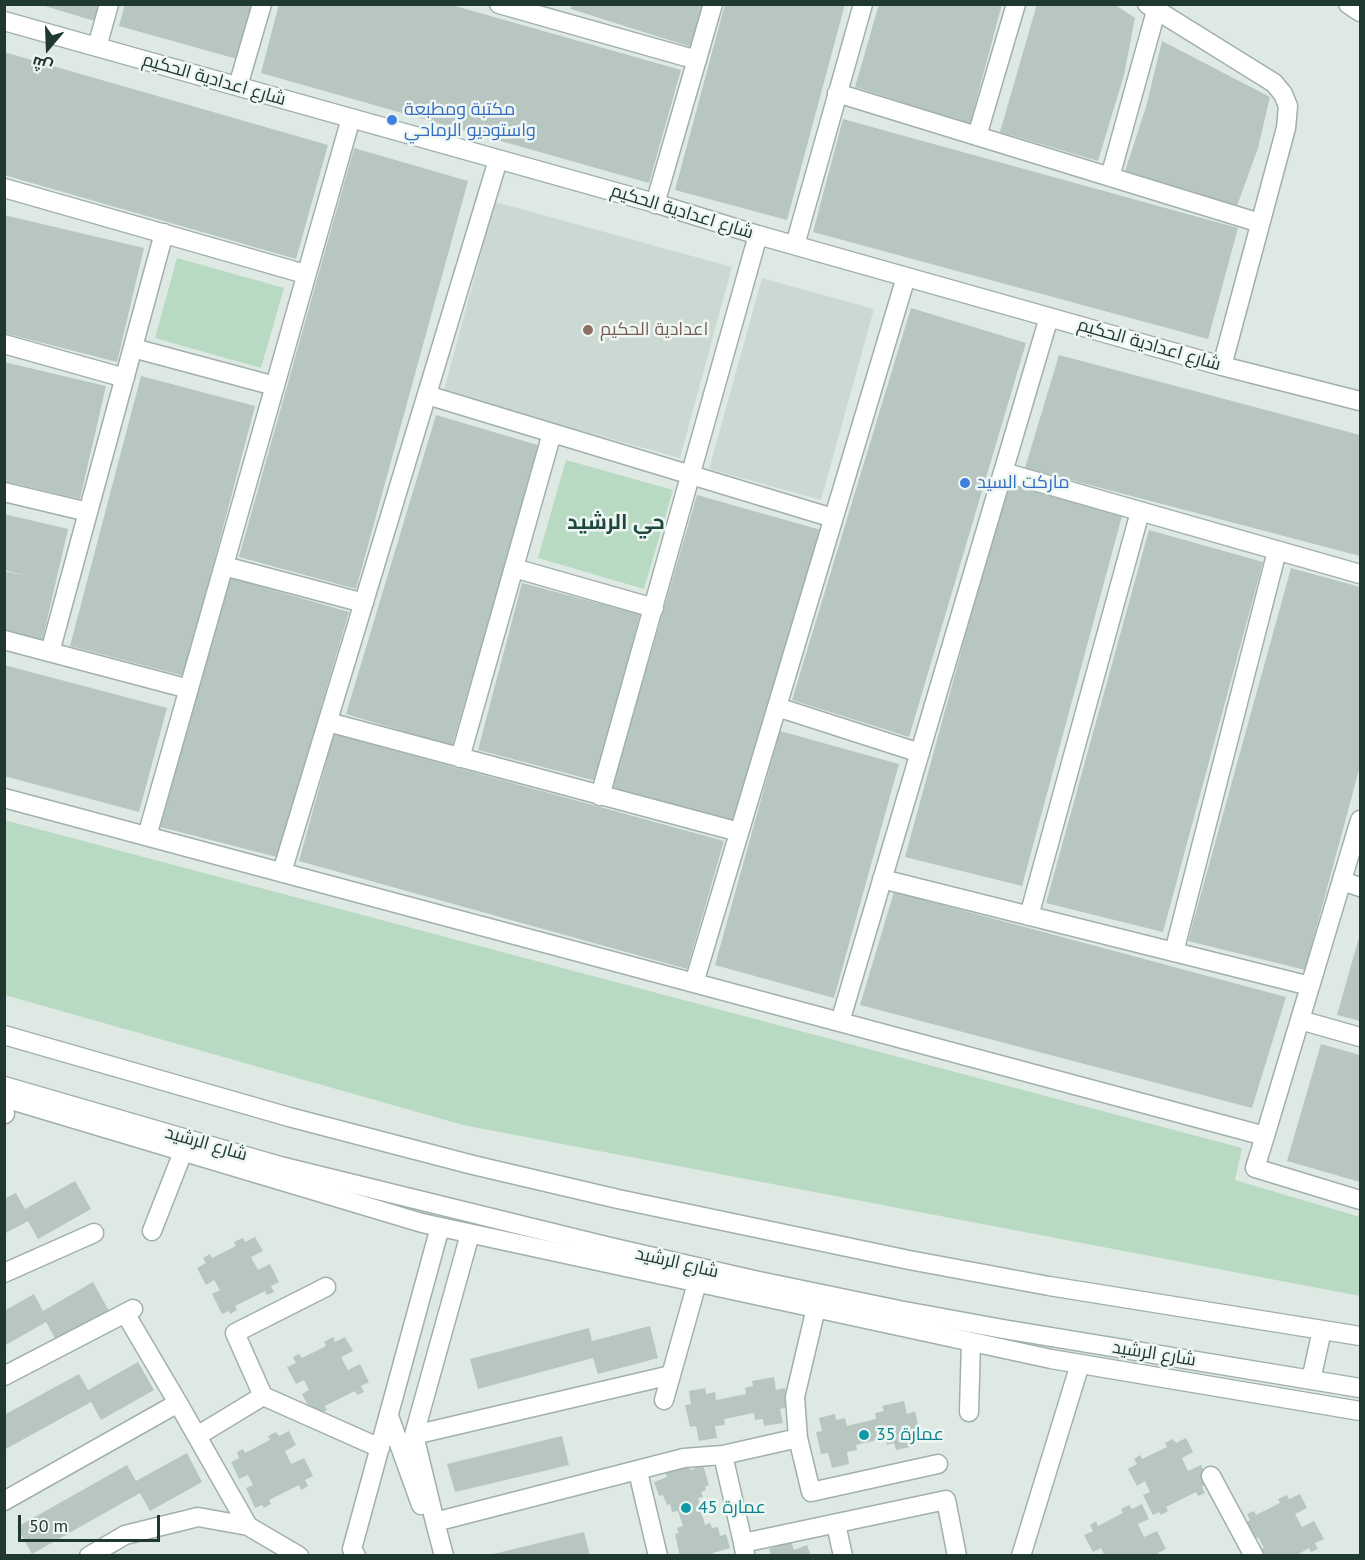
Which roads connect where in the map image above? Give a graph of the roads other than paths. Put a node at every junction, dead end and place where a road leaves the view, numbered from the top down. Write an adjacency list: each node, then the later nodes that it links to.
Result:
1 (109, 4): 12 (street)
2 (262, 4): 14 (street)
3 (499, 4): 10 (street)
4 (713, 4): 13 (street)
5 (862, 4): 15 (street)
6 (1016, 4): 17 (street)
7 (1348, 4): 9 (street)
8 (1151, 8): 19 (street); 22 (street)
9 (1360, 12)
10 (558, 13): 13 (street)
11 (4, 21): 12 (street, شارع اعدادية الحكيم)
12 (97, 47): 14 (street, شارع اعدادية الحكيم)
13 (697, 60): 21 (street)
14 (238, 86): 16 (street, شارع اعدادية الحكيم)
15 (837, 93): 17 (street); 25 (street)
16 (351, 118): 18 (street, شارع اعدادية الحكيم); 26 (street)
17 (977, 136): 19 (street)
18 (498, 159): 21 (street, شارع اعدادية الحكيم); 34 (street)
19 (1110, 177): 22 (street)
20 (4, 188): 23 (street)
21 (655, 204): 24 (street, شارع اعدادية الحكيم)
22 (1260, 224): 31 (street)
23 (164, 233): 26 (street); 30 (street)
24 (758, 235): 25 (street, شارع اعدادية الحكيم); 38 (street)
25 (795, 245): 27 (street, شارع اعدادية الحكيم)
26 (305, 274): 33 (street)
27 (906, 277): 28 (street, شارع اعدادية الحكيم); 42 (street)
28 (1049, 317): 31 (street, شارع اعدادية الحكيم); 37 (street)
29 (4, 344): 32 (street)
30 (133, 348): 32 (street); 33 (street)
31 (1222, 366): 35 (street, شارع اعدادية الحكيم)
32 (125, 378): 40 (street)
33 (275, 386): 44 (street)
34 (427, 395): 36 (street); 47 (street)
35 (1360, 401)
36 (552, 433): 38 (street); 45 (street)
37 (1003, 472): 41 (street); 54 (street)
38 (691, 475): 42 (street); 48 (street)
39 (4, 492): 40 (street)
40 (88, 512): 50 (street)
41 (1140, 512): 43 (street); 65 (street)
42 (833, 518): 52 (street)
43 (1277, 551): 46 (street); 66 (street)
44 (224, 566): 47 (street); 51 (street)
45 (514, 568): 48 (street); 55 (street)
46 (1360, 574)
47 (364, 603): 53 (street)
48 (654, 608): 56 (street)
49 (4, 640): 50 (street)
50 (50, 652): 51 (street)
51 (189, 689): 60 (street)
52 (777, 707): 54 (street); 59 (street)
53 (328, 722): 55 (street); 61 (street)
54 (920, 753): 62 (street)
55 (460, 758): 56 (street)
56 (600, 795): 59 (street)
57 (4, 798): 60 (street)
58 (1360, 820): 63 (street)
59 (739, 832): 67 (street)
60 (147, 836): 61 (street)
61 (282, 872): 67 (street)
62 (882, 879): 65 (street); 70 (street)
63 (1342, 881): 64 (street); 68 (street)
64 (1360, 886)
65 (1029, 916): 66 (street)
66 (1174, 952): 68 (street)
67 (694, 983): 70 (street)
68 (1310, 986): 69 (street)
69 (1300, 1020): 72 (street); 74 (street)
70 (840, 1022): 74 (street)
71 (4, 1035): 85 (street)
72 (1360, 1037)
73 (5, 1104): 75 (street); 91 (street, شارع الرشيد)
74 (1265, 1136): 76 (street)
75 (183, 1152): 77 (street); 78 (street)
76 (1360, 1200)
77 (440, 1227): 80 (street); 98 (street)
78 (152, 1230)
79 (94, 1233): 81 (street)
80 (470, 1234): 82 (street); 99 (street)
81 (4, 1273)
82 (698, 1283): 84 (street); 89 (street)
83 (326, 1287): 93 (street)
84 (816, 1308): 87 (street); 101 (street)
85 (1322, 1330): 86 (street); 91 (street)
86 (1360, 1336)
87 (971, 1342): 88 (street); 96 (street)
88 (1080, 1364): 97 (street); 120 (street)
89 (671, 1375): 94 (street); 99 (street)
90 (4, 1376): 95 (street)
91 (1311, 1380): 92 (street, شارع الرشيد)
92 (1360, 1388)
93 (263, 1396): 100 (street); 102 (street)
94 (664, 1400)
95 (178, 1403): 100 (street); 107 (street)
96 (969, 1412)
97 (1360, 1412)
98 (389, 1416): 102 (street); 115 (street)
99 (414, 1435): 108 (street)
100 (197, 1436): 110 (street)
101 (798, 1438): 103 (street); 104 (street)
102 (380, 1448): 114 (street)
103 (723, 1455): 105 (street); 111 (street)
104 (938, 1464)
105 (638, 1472): 108 (street); 117 (street)
106 (1211, 1476): 121 (street)
107 (4, 1501)
108 (435, 1522): 116 (street)
109 (836, 1524): 111 (street); 118 (street); 119 (street)
110 (248, 1526): 112 (street); 113 (street)
111 (744, 1550)
112 (89, 1556)
113 (299, 1556)
114 (356, 1556)
115 (435, 1556)
116 (444, 1556)
117 (658, 1556)
118 (843, 1556)
119 (957, 1556)
120 (1021, 1556)
121 (1254, 1556)

